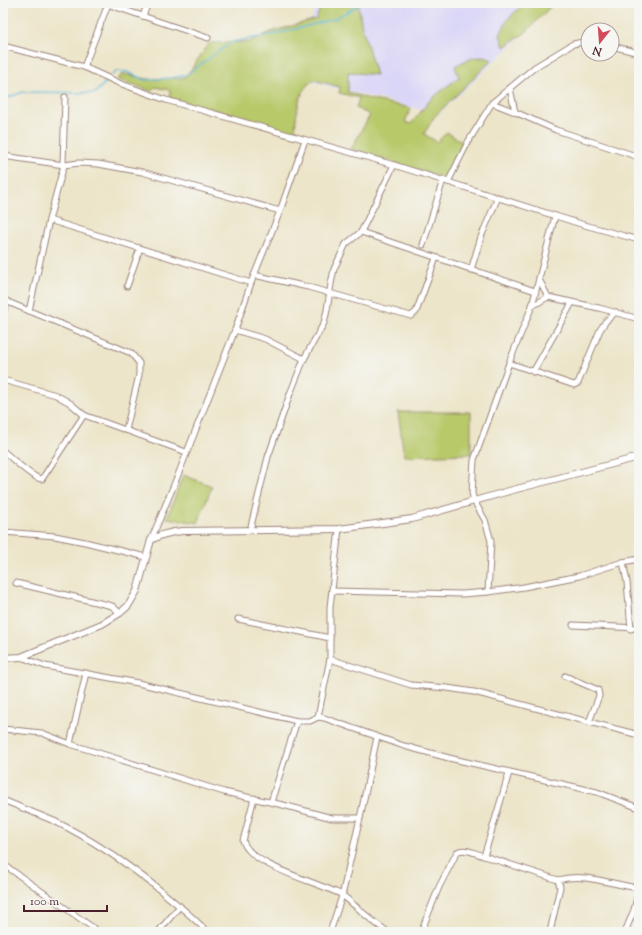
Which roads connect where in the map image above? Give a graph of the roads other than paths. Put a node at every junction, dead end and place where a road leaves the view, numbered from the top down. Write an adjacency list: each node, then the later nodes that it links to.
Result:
1 (148, 3): 3 (street)
2 (106, 4): 3 (street); 9 (street)
3 (143, 16): 4 (street)
4 (208, 38)
5 (580, 43): 10 (street)
6 (3, 46): 9 (street)
7 (620, 48): 8 (street)
8 (639, 53)
9 (84, 67): 14 (street)
10 (510, 88): 12 (street); 13 (street)
11 (66, 97): 17 (street)
12 (492, 103): 13 (street); 19 (street)
13 (515, 112): 16 (street)
14 (305, 140): 18 (street); 21 (street)
15 (3, 156): 17 (street)
16 (639, 157)
17 (63, 165): 21 (street); 23 (street)
18 (394, 165): 19 (street); 24 (street)
19 (446, 181): 20 (street); 26 (street)
20 (498, 197): 22 (street); 29 (street)
21 (280, 211): 30 (street)
22 (555, 216): 25 (street); 31 (street)
23 (50, 220): 27 (street); 40 (street)
24 (361, 232): 28 (street); 35 (street)
25 (639, 240)
26 (423, 244)
27 (140, 248): 32 (street); 33 (street)
28 (436, 258): 29 (street); 35 (street)
29 (471, 270): 34 (street)
30 (254, 276): 32 (street); 35 (street)
31 (539, 280): 34 (street); 36 (street)
32 (251, 283): 44 (street)
33 (127, 286)
34 (535, 291): 39 (street)
35 (329, 294): 45 (street)
36 (548, 297): 38 (street); 39 (street)
37 (5, 301): 40 (street); 42 (street)
38 (572, 303): 41 (street); 47 (street)
39 (532, 306): 46 (street)
40 (29, 311): 50 (street)
41 (616, 312): 43 (street); 47 (street)
42 (3, 313)
43 (639, 319)
44 (235, 330): 45 (street); 52 (street)
45 (304, 359): 56 (street)
46 (509, 363): 47 (street); 54 (street)
47 (533, 372)
48 (3, 380): 49 (street)
49 (84, 415): 50 (street); 51 (street)
50 (126, 430): 52 (street)
51 (3, 451)
52 (186, 452): 58 (street)
53 (639, 457): 54 (street)
54 (474, 501): 55 (street); 64 (street)
55 (339, 529): 56 (street); 63 (street)
56 (250, 530): 58 (street)
57 (3, 532): 59 (street)
58 (151, 540): 59 (street)
59 (146, 557): 65 (street)
60 (639, 559): 61 (street)
61 (623, 562): 64 (street); 69 (street)
62 (16, 583): 65 (street)
63 (332, 591): 64 (street); 70 (street)
64 (488, 592)
65 (120, 613): 72 (street)
66 (238, 619): 70 (street)
67 (573, 625): 69 (street)
68 (639, 628): 69 (street)
69 (631, 629)
70 (330, 638): 73 (street)
71 (3, 658): 72 (street)
72 (20, 658): 74 (street)
73 (330, 659): 76 (street); 78 (street)
74 (86, 673): 77 (street); 82 (street)
75 (565, 676): 78 (street)
76 (318, 717): 77 (street); 81 (street)
77 (297, 721): 86 (street)
78 (589, 722): 80 (street)
79 (3, 729): 82 (street)
80 (639, 735)
81 (377, 737): 83 (street); 88 (street)
82 (70, 744): 84 (street)
83 (509, 773): 87 (street); 89 (street)
84 (254, 798): 86 (street); 93 (street)
85 (3, 800): 94 (street)
86 (270, 802): 88 (street)
87 (639, 808)
88 (360, 818): 93 (street)
89 (484, 856): 91 (street); 100 (street)
90 (3, 864): 95 (street)
91 (558, 880): 92 (street); 101 (street)
92 (639, 889): 102 (street)
93 (342, 896): 98 (street); 99 (street)
94 (180, 906): 96 (street); 97 (street)
95 (99, 932)
96 (158, 932)
97 (207, 932)
98 (330, 932)
99 (388, 932)
100 (421, 932)
101 (550, 932)
102 (625, 932)

